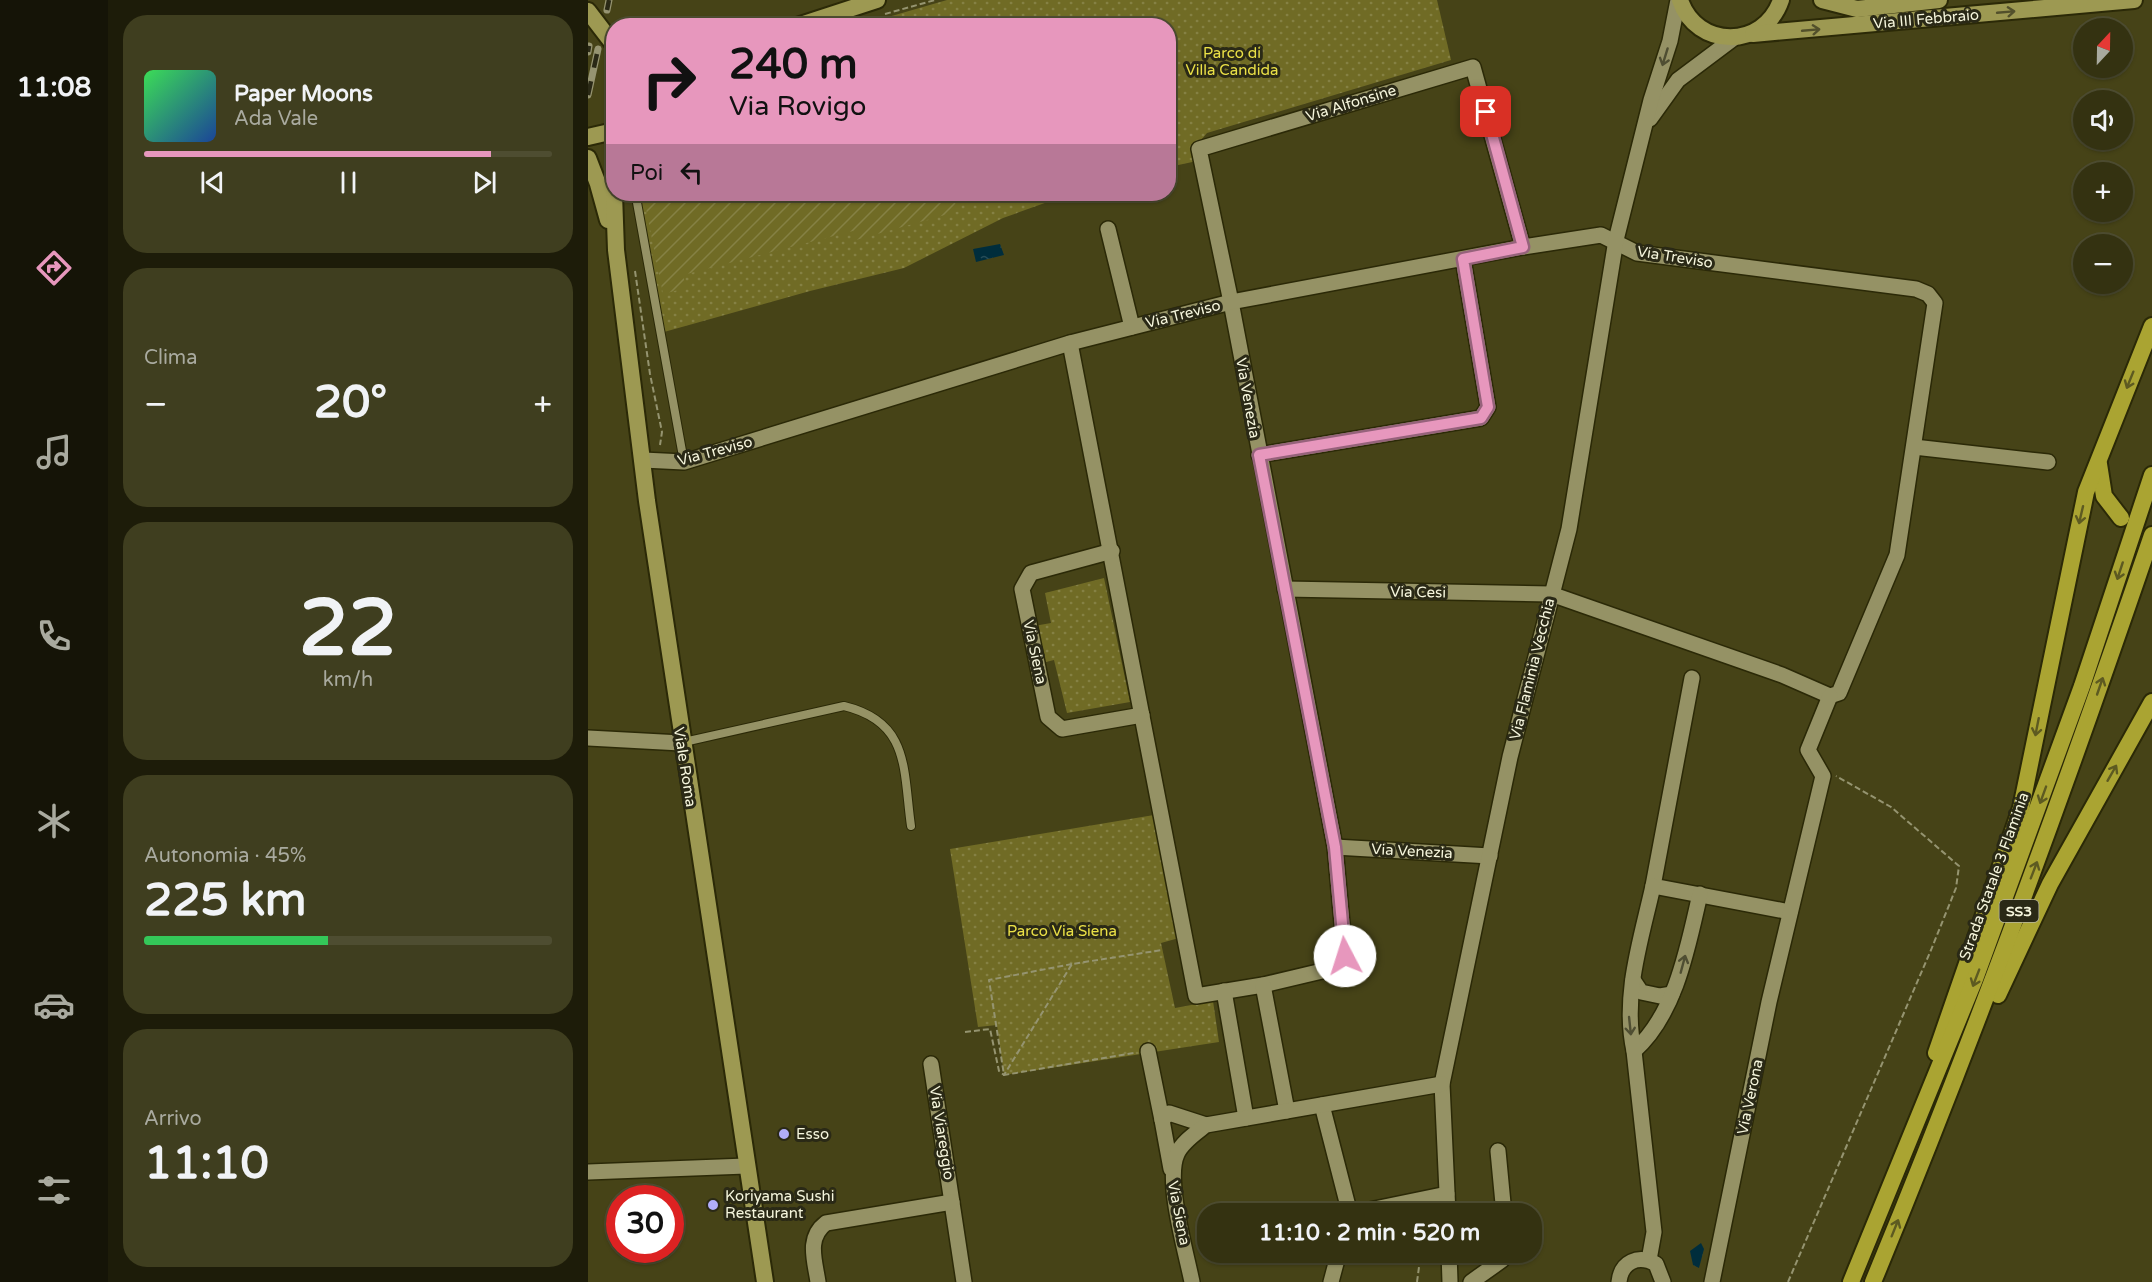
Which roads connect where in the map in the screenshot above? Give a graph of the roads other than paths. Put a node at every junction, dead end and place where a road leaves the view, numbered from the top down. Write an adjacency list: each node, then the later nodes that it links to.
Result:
1 (1679, 0): 11 (main road, Via Flaminia Vecchia); 14 (street, Via Flaminia Vecchia, one-way to 14)
2 (1781, 0): 9 (main road)
3 (1821, 0): 4 (main road)
4 (1939, 0)
5 (2134, 0): 9 (main road, Via III Febbraio, one-way to 5)
6 (879, 8): 8 (main road)
7 (588, 11): 10 (main road)
8 (833, 18)
9 (1753, 34): 11 (main road, Via Flaminia Vecchia)
10 (606, 35)
11 (1734, 38): 14 (street, Via Flaminia Vecchia)
12 (588, 39): 13 (main road)
13 (606, 43)
14 (1644, 126): 21 (street, Via Flaminia Vecchia)
15 (606, 133): 16 (main road)
16 (588, 137)
17 (588, 158): 23 (main road, Viale Roma)
18 (614, 201): 23 (main road, Viale Roma)
19 (637, 201): 33 (lane)
20 (1108, 229): 27 (street, Via Treviso)
21 (1616, 240): 22 (street, Via Treviso); 29 (street, Via Treviso); 40 (street, Via Flaminia Vecchia)
22 (1523, 247): 24 (street, Via Treviso); 25 (street, Via Alfonsine)
23 (616, 250): 32 (main road, Viale Roma)
24 (1463, 259): 25 (street, Via Treviso); 30 (street)
25 (1231, 302): 27 (street, Via Treviso); 30 (street, Via Venezia)
26 (2152, 326): 31 (highway, one-way to 31)
27 (1132, 327): 28 (street, Via Treviso)
28 (1070, 343): 33 (street, Via Treviso); 38 (street)
29 (1914, 447): 34 (street); 42 (street, Via Treviso)
30 (1259, 455): 39 (street, Via Venezia)
31 (2099, 460): 36 (highway); 64 (highway, one-way to 64)
32 (650, 461): 33 (street, Via Treviso); 46 (main road, Viale Roma)
33 (684, 462)
34 (2048, 462)
35 (2152, 475): 64 (highway, Strada Statale 3 Flaminia / SS3, one-way to 64)
36 (2121, 518)
37 (2152, 535): 67 (highway, SS3, one-way to 37)
38 (1112, 551): 44 (street); 44 (street, Via Siena)
39 (1285, 589): 40 (street, Via Cesi); 48 (street, Via Venezia)
40 (1551, 594): 42 (street); 49 (street, Via Flaminia Vecchia)
41 (1692, 678): 50 (street)
42 (1830, 696): 52 (street, Via Verona)
43 (2152, 702): 67 (highway, one-way to 43)
44 (1142, 715): 55 (street)
45 (588, 738): 46 (street)
46 (681, 742): 47 (lane); 69 (main road, Viale Roma)
47 (911, 826)
48 (1335, 847): 49 (street, Via Venezia); 54 (street, Via Venezia)
49 (1490, 856): 60 (street, Via Flaminia Vecchia)
50 (1653, 886): 51 (street); 53 (street)
51 (1700, 894): 52 (street); 56 (street, one-way to 51)
52 (1790, 912): 91 (street, Via Verona)
53 (1633, 980): 56 (street); 58 (street, one-way to 58)
54 (1263, 985): 55 (street, Via Venezia); 62 (street)
55 (1224, 991): 63 (street)
56 (1672, 994): 58 (street)
57 (1148, 1051): 65 (street)
58 (1634, 1051): 78 (street)
59 (931, 1064): 73 (street, Via Viareggio)
60 (1442, 1084): 61 (street); 72 (street, Via Flaminia Vecchia)
61 (1322, 1105): 62 (street); 74 (street)
62 (1287, 1111): 63 (street)
63 (1246, 1118): 66 (street)
64 (1920, 1118): 92 (highway, Strada Statale 3 Flaminia / SS3)
65 (1162, 1120): 66 (street); 71 (street)
66 (1206, 1125): 71 (street, Via Siena)
67 (1938, 1126): 93 (highway, SS3, one-way to 67)
68 (1498, 1151): 77 (street)
69 (746, 1166): 70 (street); 82 (main road, Viale Roma)
70 (588, 1172)
71 (1171, 1174): 85 (street, Via Siena)
72 (1447, 1194): 75 (street); 76 (street, Via Flaminia Vecchia)
73 (952, 1202): 83 (street); 84 (street, Via Viareggio)
74 (1347, 1203)
75 (1403, 1203)
76 (1447, 1203)
77 (1503, 1203)
78 (1649, 1260): 89 (street); 90 (street)
79 (1336, 1263): 86 (street)
80 (1449, 1263): 87 (street)
81 (1498, 1263): 88 (street)
82 (765, 1282)
83 (819, 1282)
84 (964, 1282)
85 (1191, 1282)
86 (1332, 1282)
87 (1450, 1282)
88 (1471, 1282)
89 (1619, 1282)
90 (1663, 1282)
91 (1712, 1282)
92 (1851, 1282)
93 (1873, 1282)

